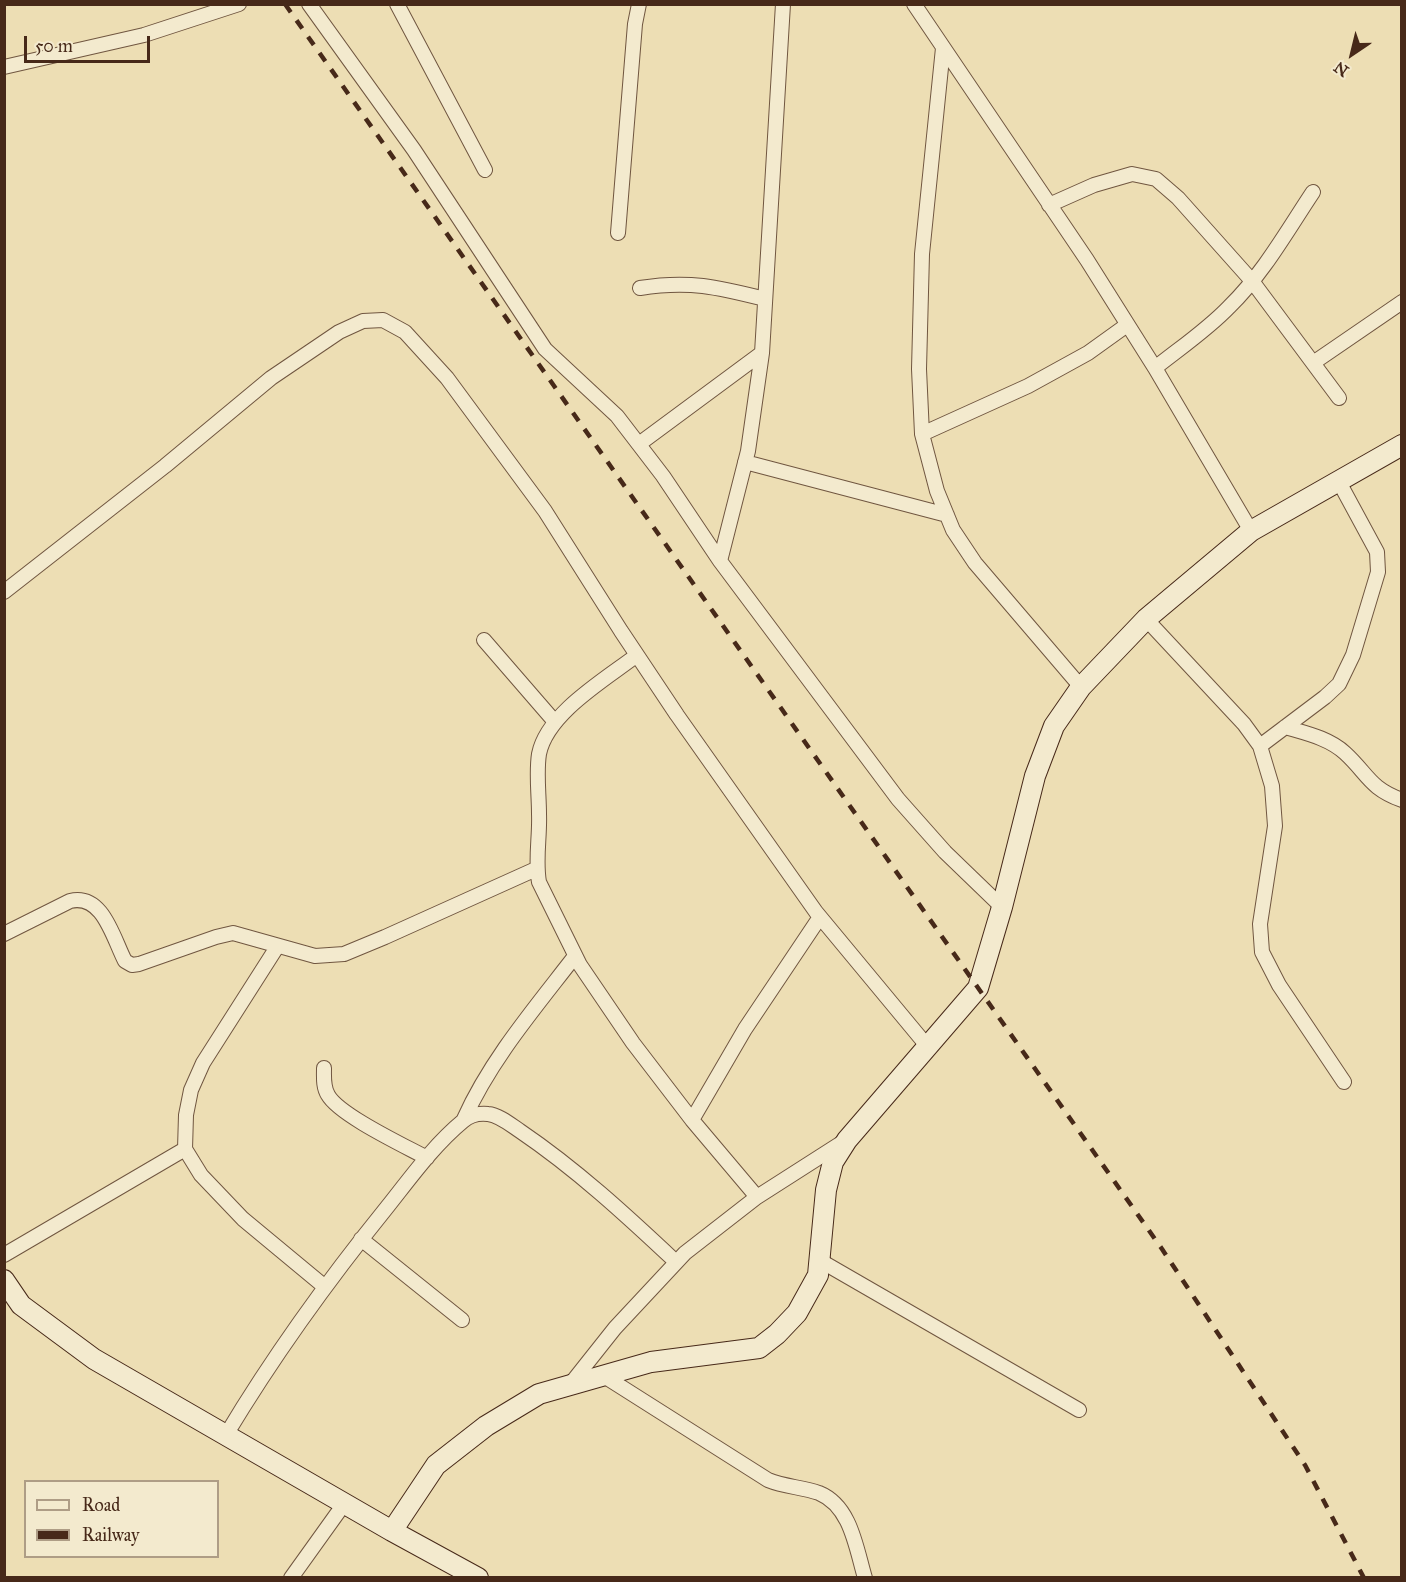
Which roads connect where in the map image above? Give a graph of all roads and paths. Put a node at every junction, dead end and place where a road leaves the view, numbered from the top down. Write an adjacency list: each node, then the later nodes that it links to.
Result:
1 (239, 4): 8 (street)
2 (309, 4): 23 (street)
3 (397, 4): 9 (street)
4 (639, 4): 12 (street)
5 (783, 4): 15 (street)
6 (914, 4): 7 (street)
7 (943, 48): 11 (street); 22 (street)
8 (4, 67)
9 (485, 170)
10 (1313, 192): 13 (street)
11 (1049, 205): 13 (street); 17 (street)
12 (618, 233)
13 (1252, 281): 19 (street); 20 (street)
14 (640, 288): 15 (street)
15 (765, 299): 18 (street)
16 (1401, 302): 19 (street)
17 (1127, 325): 20 (street); 22 (street)
18 (762, 353): 23 (street); 25 (street)
19 (1313, 363): 21 (street)
20 (1155, 368): 28 (street)
21 (1339, 398)
22 (922, 434): 27 (street)
23 (639, 444): 29 (street)
24 (1401, 445): 26 (street)
25 (745, 462): 27 (street); 29 (street)
26 (1338, 480): 28 (street); 36 (street)
27 (947, 515): 34 (street)
28 (1251, 531): 31 (street)
29 (720, 561): 40 (street)
30 (4, 592): 33 (street)
31 (1146, 619): 34 (street); 37 (street)
32 (484, 640): 35 (street)
33 (637, 655): 35 (street); 41 (street)
34 (1081, 687): 40 (street)
35 (555, 722): 39 (street)
36 (1285, 727): 37 (street); 38 (street)
37 (1260, 746): 47 (street)
38 (1401, 800)
39 (536, 869): 43 (street); 44 (street)
40 (1002, 907): 45 (street)
41 (820, 917): 45 (street); 49 (street)
42 (4, 934): 43 (street)
43 (277, 947): 51 (street)
44 (575, 956): 48 (street); 49 (street)
45 (928, 1047): 50 (street)
46 (324, 1068): 52 (street)
47 (1344, 1082)
48 (464, 1119): 52 (street); 57 (street)
49 (692, 1120): 53 (street)
50 (848, 1140): 53 (street); 56 (street)
51 (185, 1149): 55 (street); 59 (street)
52 (427, 1158): 54 (street)
53 (757, 1197): 57 (street)
54 (362, 1239): 59 (street); 60 (street)
55 (4, 1255)
56 (819, 1260): 61 (street); 63 (street)
57 (676, 1262): 62 (street)
58 (4, 1280): 64 (street)
59 (325, 1287): 64 (street)
60 (462, 1320)
61 (604, 1376): 62 (street); 69 (street)
62 (569, 1386): 66 (street)
63 (1079, 1410)
64 (226, 1435): 65 (street)
65 (344, 1504): 66 (street); 67 (street)
66 (392, 1531): 68 (street)
67 (291, 1578)
68 (478, 1578)
69 (865, 1578)

